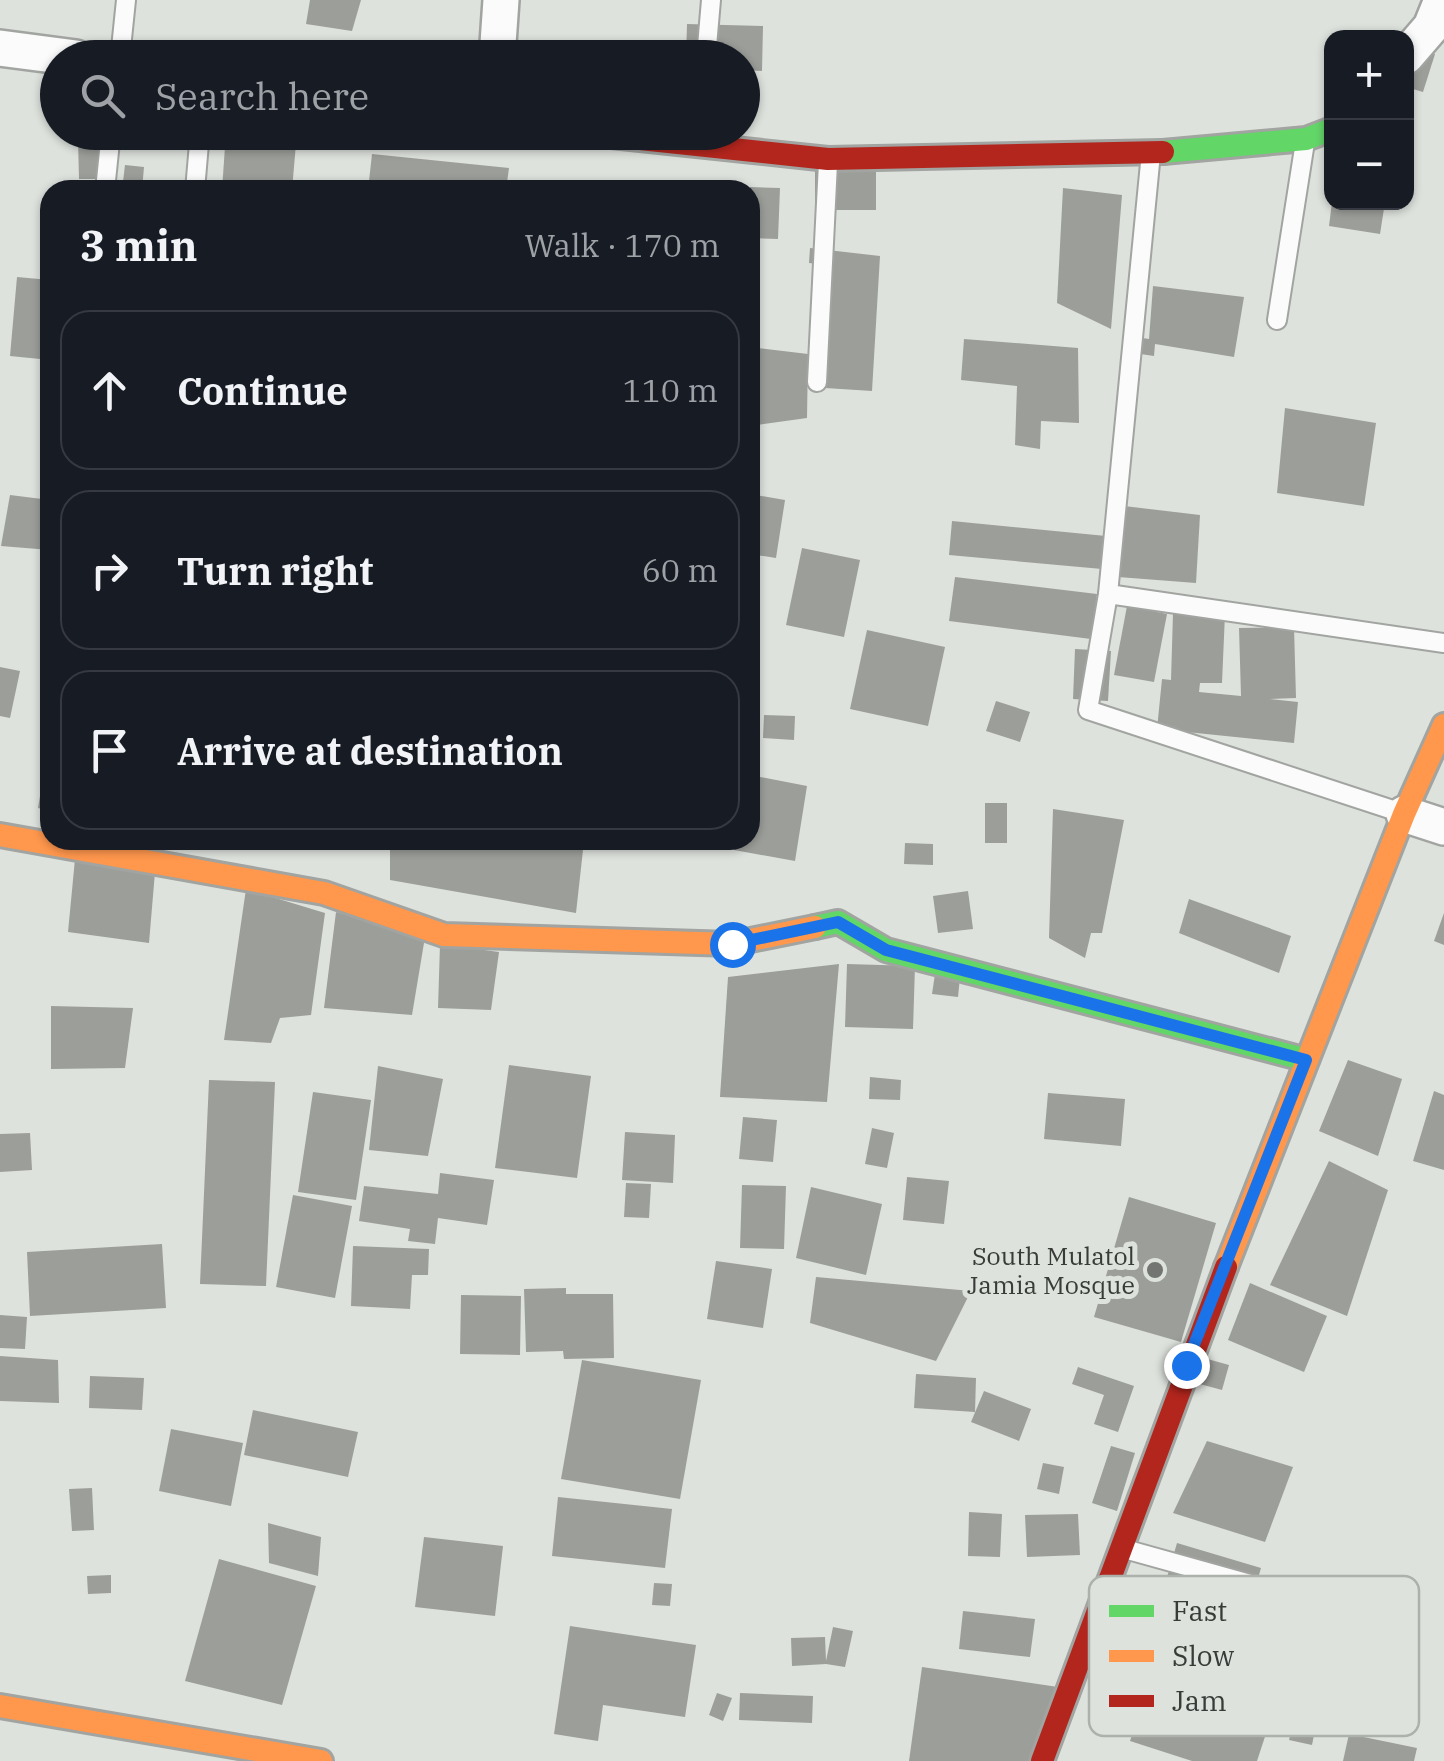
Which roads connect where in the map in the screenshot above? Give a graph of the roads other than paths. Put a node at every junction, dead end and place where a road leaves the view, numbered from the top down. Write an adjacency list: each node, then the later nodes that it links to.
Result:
1 (126, 0): 5 (lane)
2 (502, 0): 6 (street)
3 (711, 0): 7 (lane)
4 (1442, 0): 8 (street)
5 (122, 40)
6 (498, 40)
7 (708, 40)
8 (1414, 47)
9 (0, 48): 10 (street)
10 (40, 53)
11 (1324, 132): 12 (street)
12 (1306, 139): 16 (street); 20 (lane)
13 (760, 149): 17 (street)
14 (109, 150): 18 (lane)
15 (198, 150): 19 (lane)
16 (1151, 153): 17 (street); 22 (lane)
17 (828, 159): 21 (lane)
18 (105, 180)
19 (195, 180)
20 (1277, 320)
21 (817, 382)
22 (1108, 594): 23 (lane); 25 (lane)
23 (1444, 643)
24 (1444, 726): 25 (street)
25 (1404, 814): 26 (street); 30 (street)
26 (1444, 827)
27 (0, 835): 28 (street)
28 (40, 842)
29 (84, 850): 30 (street)
30 (1306, 1060): 31 (street)
31 (1117, 1547): 32 (street); 33 (lane)
32 (1107, 1576)
33 (1221, 1576)
34 (1089, 1627): 37 (street)
35 (0, 1706): 36 (street)
36 (321, 1761)
37 (1042, 1761)

